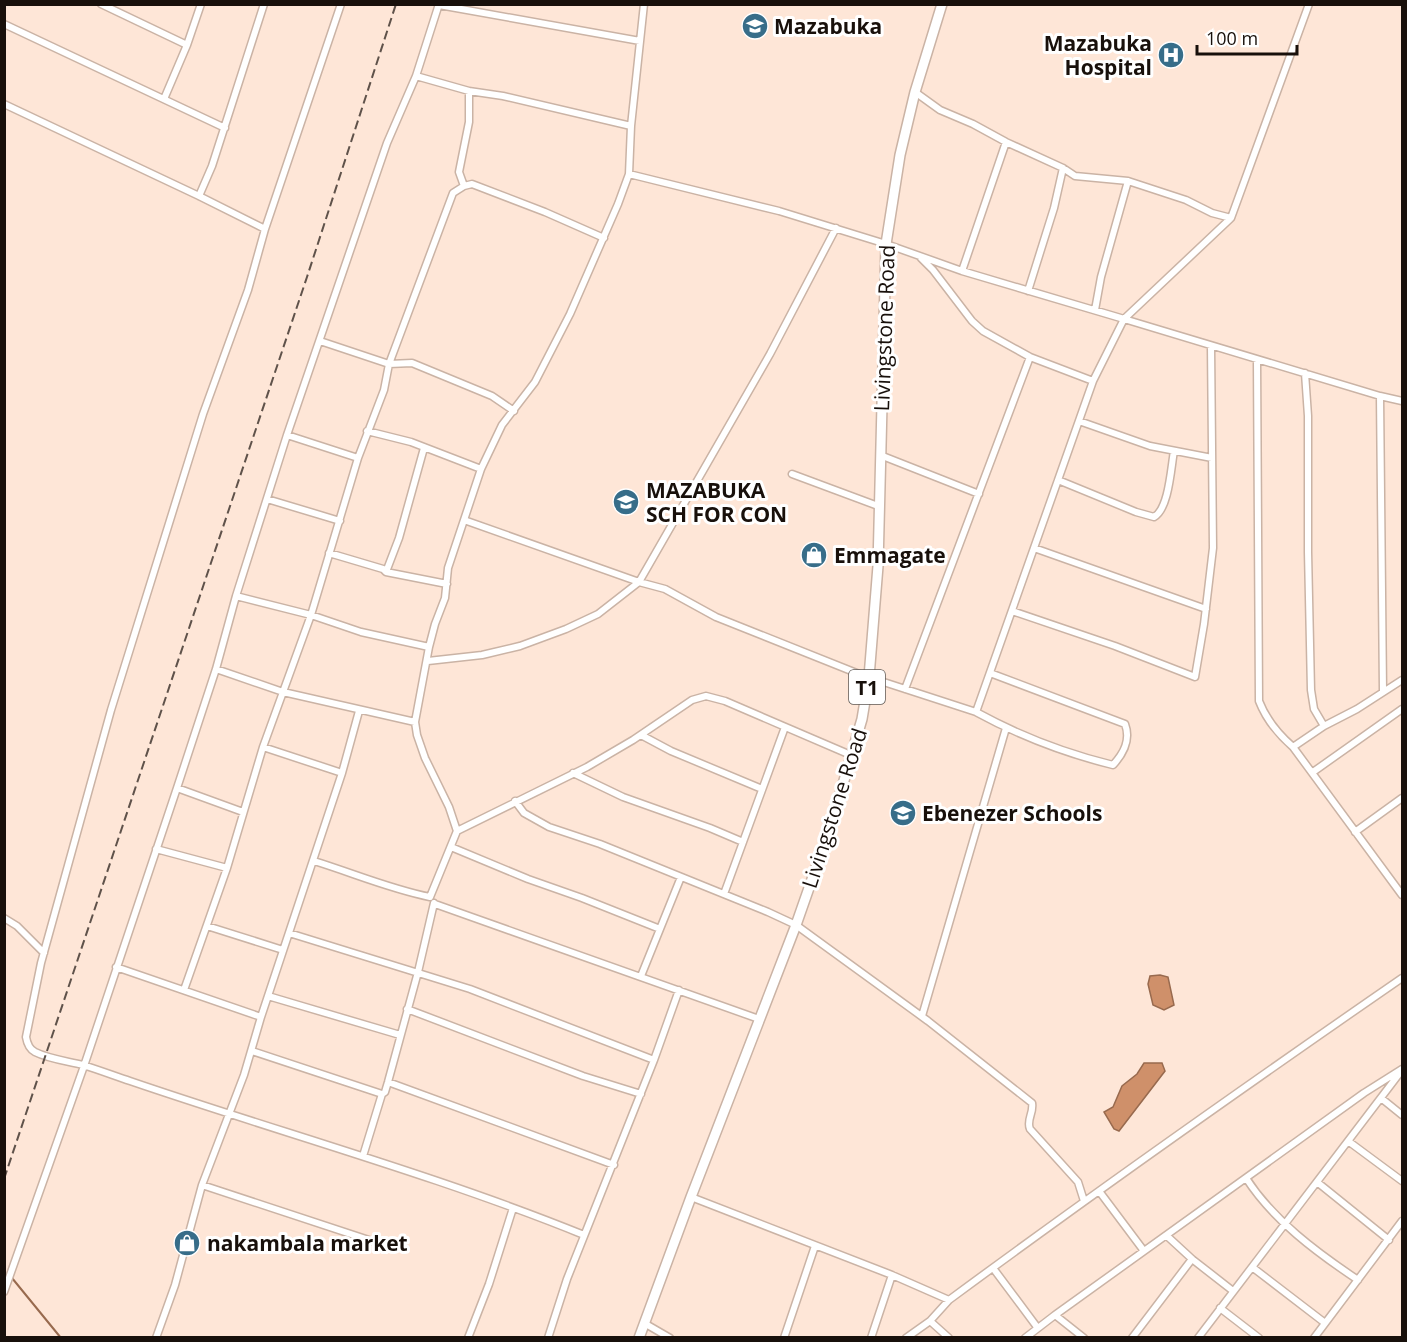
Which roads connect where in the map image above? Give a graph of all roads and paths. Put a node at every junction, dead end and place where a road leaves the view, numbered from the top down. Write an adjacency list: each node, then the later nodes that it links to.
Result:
1 (101, 4): 11 (street)
2 (201, 4): 11 (street)
3 (264, 4): 18 (street)
4 (341, 4): 27 (street)
5 (644, 4): 10 (street)
6 (942, 4): 14 (highway, Livingstone Road / T1)
7 (1309, 4): 25 (street)
8 (439, 5): 10 (street); 12 (street)
9 (4, 24): 15 (street)
10 (640, 41): 17 (street)
11 (187, 45): 15 (street)
12 (416, 76): 13 (street); 35 (street)
13 (469, 91): 17 (street); 23 (street)
14 (915, 92): 19 (street); 29 (highway, Livingstone Road / T1)
15 (164, 99): 18 (street)
16 (4, 104): 24 (street)
17 (631, 126): 21 (street)
18 (225, 128): 24 (street)
19 (1006, 142): 20 (street); 31 (street)
20 (1063, 168): 22 (street); 32 (street)
21 (629, 174): 26 (street); 28 (street)
22 (1128, 181): 25 (street); 33 (street)
23 (464, 186): 28 (street); 39 (street)
24 (199, 196): 27 (street)
25 (1231, 218): 34 (street)
26 (836, 228): 29 (street); 64 (street)
27 (265, 229): 116 (street)
28 (604, 238): 44 (street)
29 (886, 244): 30 (street); 50 (highway, Livingstone Road / T1)
30 (917, 254): 31 (street); 37 (street)
31 (962, 271): 32 (street)
32 (1028, 291): 33 (street)
33 (1095, 310): 34 (street)
34 (1124, 319): 36 (street); 41 (street)
35 (320, 341): 39 (street); 47 (street)
36 (1211, 346): 38 (street); 52 (street)
37 (1030, 357): 41 (street); 56 (street)
38 (1257, 360): 40 (street); 88 (street)
39 (389, 364): 44 (street); 46 (street)
40 (1305, 373): 42 (street); 83 (street)
41 (1094, 381): 45 (street)
42 (1380, 396): 43 (street); 77 (street)
43 (1402, 401)
44 (514, 411): 53 (street)
45 (1079, 421): 49 (street); 55 (street)
46 (367, 431): 48 (street); 51 (street)
47 (287, 435): 51 (street); 57 (street)
48 (424, 448): 53 (street); 63 (street)
49 (1174, 450): 52 (street); 55 (street)
50 (880, 455): 56 (street); 58 (highway, Livingstone Road / T1)
51 (358, 458): 60 (street)
52 (1212, 458): 67 (street)
53 (481, 469): 59 (street)
54 (792, 474): 58 (street)
55 (1058, 480): 61 (street)
56 (979, 495): 76 (street)
57 (267, 499): 60 (street); 66 (street)
58 (878, 506): 74 (highway, Livingstone Road / T1)
59 (464, 520): 64 (street); 65 (street)
60 (340, 521): 62 (street)
61 (1034, 548): 67 (street); 68 (street)
62 (329, 553): 63 (street); 69 (street)
63 (386, 572): 65 (street)
64 (639, 582): 71 (street); 74 (street)
65 (447, 584): 70 (street)
66 (236, 596): 69 (street); 72 (street)
67 (1206, 609): 68 (street)
68 (1012, 611): 73 (street)
69 (311, 615): 70 (street); 78 (street)
70 (429, 647): 71 (street)
71 (428, 661): 82 (street)
72 (216, 669): 78 (street); 93 (street)
73 (990, 673): 81 (street); 85 (street)
74 (869, 677): 76 (street); 89 (highway, Livingstone Road / T1)
75 (1402, 680): 77 (street)
76 (905, 689): 81 (street)
77 (1383, 691): 83 (street)
78 (283, 692): 80 (street); 87 (street)
79 (1402, 709): 90 (street)
80 (359, 711): 82 (street); 91 (street)
81 (976, 712): 85 (street)
82 (415, 722): 98 (street)
83 (1324, 726): 88 (street)
84 (784, 727): 86 (street); 89 (street); 94 (street)
85 (1006, 728): 125 (street)
86 (641, 735): 92 (street); 94 (street)
87 (263, 747): 91 (street); 97 (street)
88 (1293, 747): 90 (street)
89 (853, 756): 111 (highway, Livingstone Road / T1)
90 (1313, 772): 99 (street)
91 (342, 773): 103 (street)
92 (573, 773): 96 (street); 100 (street)
93 (177, 788): 97 (street); 102 (street)
94 (762, 789): 100 (street)
95 (1402, 798): 99 (street)
96 (515, 801): 98 (street); 105 (street)
97 (243, 812): 104 (street)
98 (457, 831): 101 (street)
99 (1355, 832): 106 (street)
100 (743, 842): 107 (street)
101 (451, 847): 108 (street); 113 (street)
102 (156, 849): 104 (street); 117 (street)
103 (314, 861): 108 (street); 114 (street)
104 (226, 868): 112 (street)
105 (681, 877): 107 (street); 113 (street)
106 (1401, 891)
107 (724, 894): 111 (street)
108 (430, 897): 109 (street)
109 (435, 904): 118 (street); 119 (street)
110 (4, 918): 116 (street)
111 (796, 925): 125 (street); 127 (highway, Livingstone Road / T1)
112 (207, 926): 115 (street); 121 (street)
113 (660, 929): 119 (street)
114 (289, 933): 115 (street); 118 (street)
115 (284, 950): 123 (street)
116 (44, 953): 131 (street)
117 (116, 967): 121 (street); 131 (street)
118 (418, 972): 124 (street); 130 (street)
119 (641, 976): 122 (street)
120 (1402, 978): 146 (street)
121 (184, 990): 126 (street)
122 (679, 990): 127 (street); 130 (street)
123 (268, 996): 126 (street); 128 (street)
124 (407, 1009): 128 (street); 134 (street)
125 (922, 1016): 148 (street)
126 (261, 1017): 129 (street)
127 (759, 1019): 147 (highway, Livingstone Road / T1)
128 (400, 1035): 133 (street)
129 (252, 1051): 135 (street); 137 (street)
130 (654, 1060): 134 (street)
131 (84, 1066): 137 (street); 164 (street)
132 (1402, 1069): 136 (street); 142 (street)
133 (388, 1083): 135 (street); 141 (street)
134 (641, 1094): 141 (street)
135 (382, 1095): 140 (street)
136 (1381, 1098): 138 (street); 139 (street)
137 (229, 1115): 140 (street); 145 (street)
138 (1402, 1115)
139 (1348, 1141): 143 (street); 144 (street)
140 (363, 1156): 149 (street)
141 (614, 1165): 152 (street)
142 (1246, 1178): 151 (street); 153 (street)
143 (1402, 1181)
144 (1317, 1182): 151 (street); 154 (street)
145 (202, 1185): 155 (street); 172 (street)
146 (1099, 1191): 148 (street); 157 (street)
147 (691, 1197): 156 (street); 169 (highway, Livingstone Road / T1)
148 (1084, 1201): 160 (street)
149 (513, 1208): 152 (street); 173 (street)
150 (1402, 1221): 154 (street)
151 (1286, 1223): 159 (street); 162 (street)
152 (584, 1235): 174 (street)
153 (1167, 1236): 157 (street); 158 (street)
154 (1389, 1240): 162 (street)
155 (372, 1241)
156 (815, 1246): 161 (street); 177 (street)
157 (1144, 1251): 167 (street)
158 (1192, 1259): 163 (street); 183 (street)
159 (1252, 1267): 163 (street); 170 (street)
160 (993, 1268): 165 (street); 171 (street)
161 (892, 1275): 165 (street); 178 (street)
162 (1358, 1280): 170 (street)
163 (1233, 1291): 166 (street)
164 (4, 1292)
165 (949, 1300): 168 (street)
166 (1220, 1308): 184 (street); 185 (street)
167 (1055, 1315): 171 (street); 182 (street)
168 (930, 1321): 179 (street); 180 (street)
169 (644, 1323): 175 (highway, Livingstone Road / T1); 176 (street)
170 (1325, 1323): 186 (street)
171 (1037, 1327): 181 (street)
172 (156, 1338)
173 (468, 1338)
174 (548, 1338)
175 (639, 1338)
176 (670, 1338)
177 (784, 1338)
178 (871, 1338)
179 (906, 1338)
180 (949, 1338)
181 (1025, 1338)
182 (1084, 1338)
183 (1132, 1338)
184 (1198, 1338)
185 (1258, 1338)
186 (1314, 1338)

